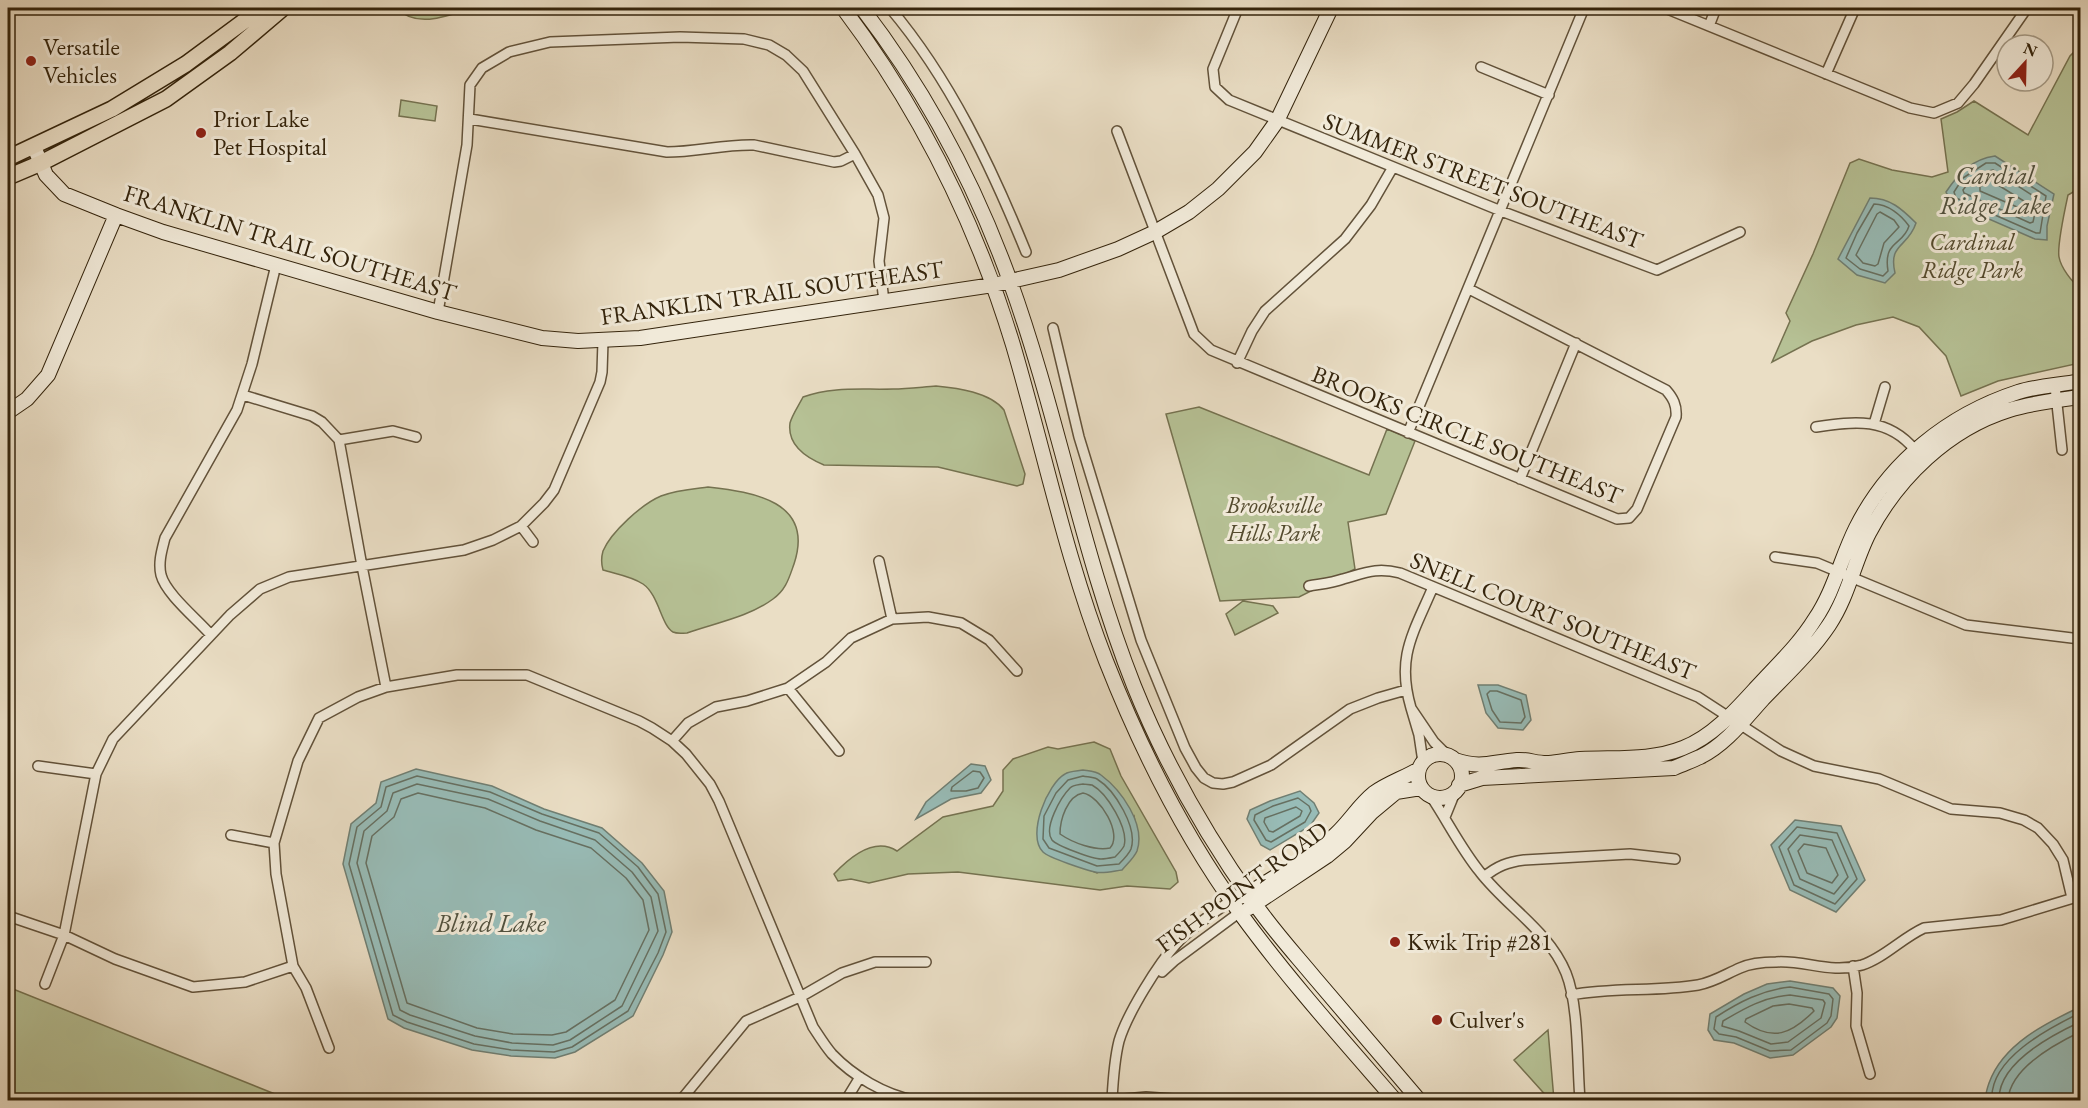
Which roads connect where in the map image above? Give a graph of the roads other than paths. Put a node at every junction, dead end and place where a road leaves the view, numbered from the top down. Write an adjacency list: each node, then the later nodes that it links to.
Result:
1 (262, 8): 20 (main road)
2 (283, 8): 23 (main road)
3 (843, 8): 33 (street)
4 (862, 8): 32 (street)
5 (890, 8): 30 (street)
6 (1238, 8): 18 (street, SUMMER STREET SOUTHEAST)
7 (1331, 8): 18 (street, FRANKLIN TRAIL SOUTHEAST)
8 (1584, 8): 16 (street)
9 (1665, 8): 13 (street)
10 (1716, 8): 13 (street)
11 (1855, 8): 15 (street)
12 (2027, 8): 15 (street)
13 (1709, 26): 15 (street)
14 (1480, 67): 16 (street)
15 (1826, 74)
16 (1549, 94): 26 (street)
17 (470, 119): 21 (street); 21 (street); 36 (street)
18 (1277, 121): 24 (street, SUMMER STREET SOUTHEAST); 28 (street, FRANKLIN TRAIL SOUTHEAST)
19 (1118, 131): 28 (street, BROOKS CIRCLE SOUTHEAST)
20 (34, 147): 22 (main road); 23 (street, FRANKLIN TRAIL SOUTHEAST)
21 (855, 154): 35 (street)
22 (8, 158)
23 (41, 163): 25 (main road); 27 (street, FRANKLIN TRAIL SOUTHEAST)
24 (1392, 167): 26 (street, SUMMER STREET SOUTHEAST); 40 (street)
25 (8, 177)
26 (1501, 211): 29 (street, SUMMER STREET SOUTHEAST); 34 (street)
27 (116, 215): 31 (street, FRANKLIN TRAIL SOUTHEAST); 46 (street)
28 (1155, 232): 32 (street, FRANKLIN TRAIL SOUTHEAST); 40 (street, BROOKS CIRCLE SOUTHEAST)
29 (1740, 232)
30 (1026, 252)
31 (276, 265): 36 (street, FRANKLIN TRAIL SOUTHEAST); 44 (street)
32 (1010, 281): 33 (street, FRANKLIN TRAIL SOUTHEAST); 86 (street)
33 (993, 285): 35 (street, FRANKLIN TRAIL SOUTHEAST); 87 (street)
34 (1470, 289): 39 (street, BROOKS CIRCLE SOUTHEAST); 49 (street)
35 (884, 302): 38 (street, FRANKLIN TRAIL SOUTHEAST)
36 (438, 312): 38 (street, FRANKLIN TRAIL SOUTHEAST)
37 (1053, 328): 69 (street)
38 (603, 341): 55 (street)
39 (1576, 344): 54 (street); 54 (street, BROOKS CIRCLE SOUTHEAST)
40 (1237, 363): 49 (street, BROOKS CIRCLE SOUTHEAST)
41 (2080, 381): 43 (street)
42 (1885, 387): 47 (street)
43 (2056, 393): 45 (street); 52 (street); 53 (street); 60 (street)
44 (243, 395): 51 (street); 64 (street)
45 (2080, 397)
46 (8, 412)
47 (1874, 424): 48 (street); 52 (street)
48 (1816, 427)
49 (1408, 433): 54 (street, BROOKS CIRCLE SOUTHEAST)
50 (416, 437): 51 (street)
51 (339, 440): 59 (street)
52 (1915, 450): 60 (street)
53 (2062, 450)
54 (1520, 478)
55 (521, 526): 56 (street); 59 (street)
56 (533, 542)
57 (1775, 557): 60 (street)
58 (879, 561): 63 (street)
59 (362, 566): 64 (street); 67 (street)
60 (1845, 573): 65 (street); 71 (street)
61 (1309, 586): 62 (street, SNELL COURT SOUTHEAST)
62 (1433, 587): 69 (street); 71 (street, SNELL COURT SOUTHEAST)
63 (892, 619): 66 (street); 68 (street)
64 (210, 634): 77 (street)
65 (2080, 639)
66 (1017, 671)
67 (386, 687): 72 (street); 82 (street)
68 (788, 688): 72 (street); 73 (street)
69 (1406, 690): 70 (street)
70 (1411, 708): 74 (street); 76 (street)
71 (1734, 720): 74 (street); 78 (street); 85 (street, SNELL COURT SOUTHEAST)
72 (672, 741): 97 (street)
73 (839, 751)
74 (1451, 758): 76 (street); 78 (street)
75 (38, 766): 77 (street)
76 (1421, 766): 79 (street); 86 (street, FISH POINT ROAD)
77 (96, 774): 90 (street)
78 (1458, 788): 79 (street); 80 (street)
79 (1426, 791): 80 (street); 86 (street, FISH POINT ROAD)
80 (1445, 817): 84 (street)
81 (231, 835): 82 (street)
82 (274, 843): 92 (street)
83 (1675, 859): 84 (street)
84 (1484, 877): 96 (street)
85 (2076, 897): 93 (street)
86 (1252, 899): 87 (street, FISH POINT ROAD); 88 (street, FISH POINT ROAD); 107 (street)
87 (1232, 900): 88 (street); 95 (street, FISH POINT ROAD)
88 (1240, 912): 95 (street, FISH POINT ROAD); 106 (street)
89 (8, 916): 90 (street)
90 (64, 935): 92 (street); 94 (street)
91 (926, 962): 97 (street)
92 (293, 966): 98 (street)
93 (1853, 966): 96 (street); 99 (street)
94 (45, 984)
95 (1147, 986): 104 (street, FISH POINT ROAD)
96 (1571, 995): 108 (street)
97 (802, 996): 100 (street); 101 (street)
98 (329, 1048)
99 (1870, 1074)
100 (860, 1077): 102 (street); 103 (street)
101 (681, 1101)
102 (846, 1101)
103 (914, 1101)
104 (1113, 1101): 105 (street)
105 (1186, 1101)
106 (1395, 1101)
107 (1419, 1101)
108 (1580, 1101)

